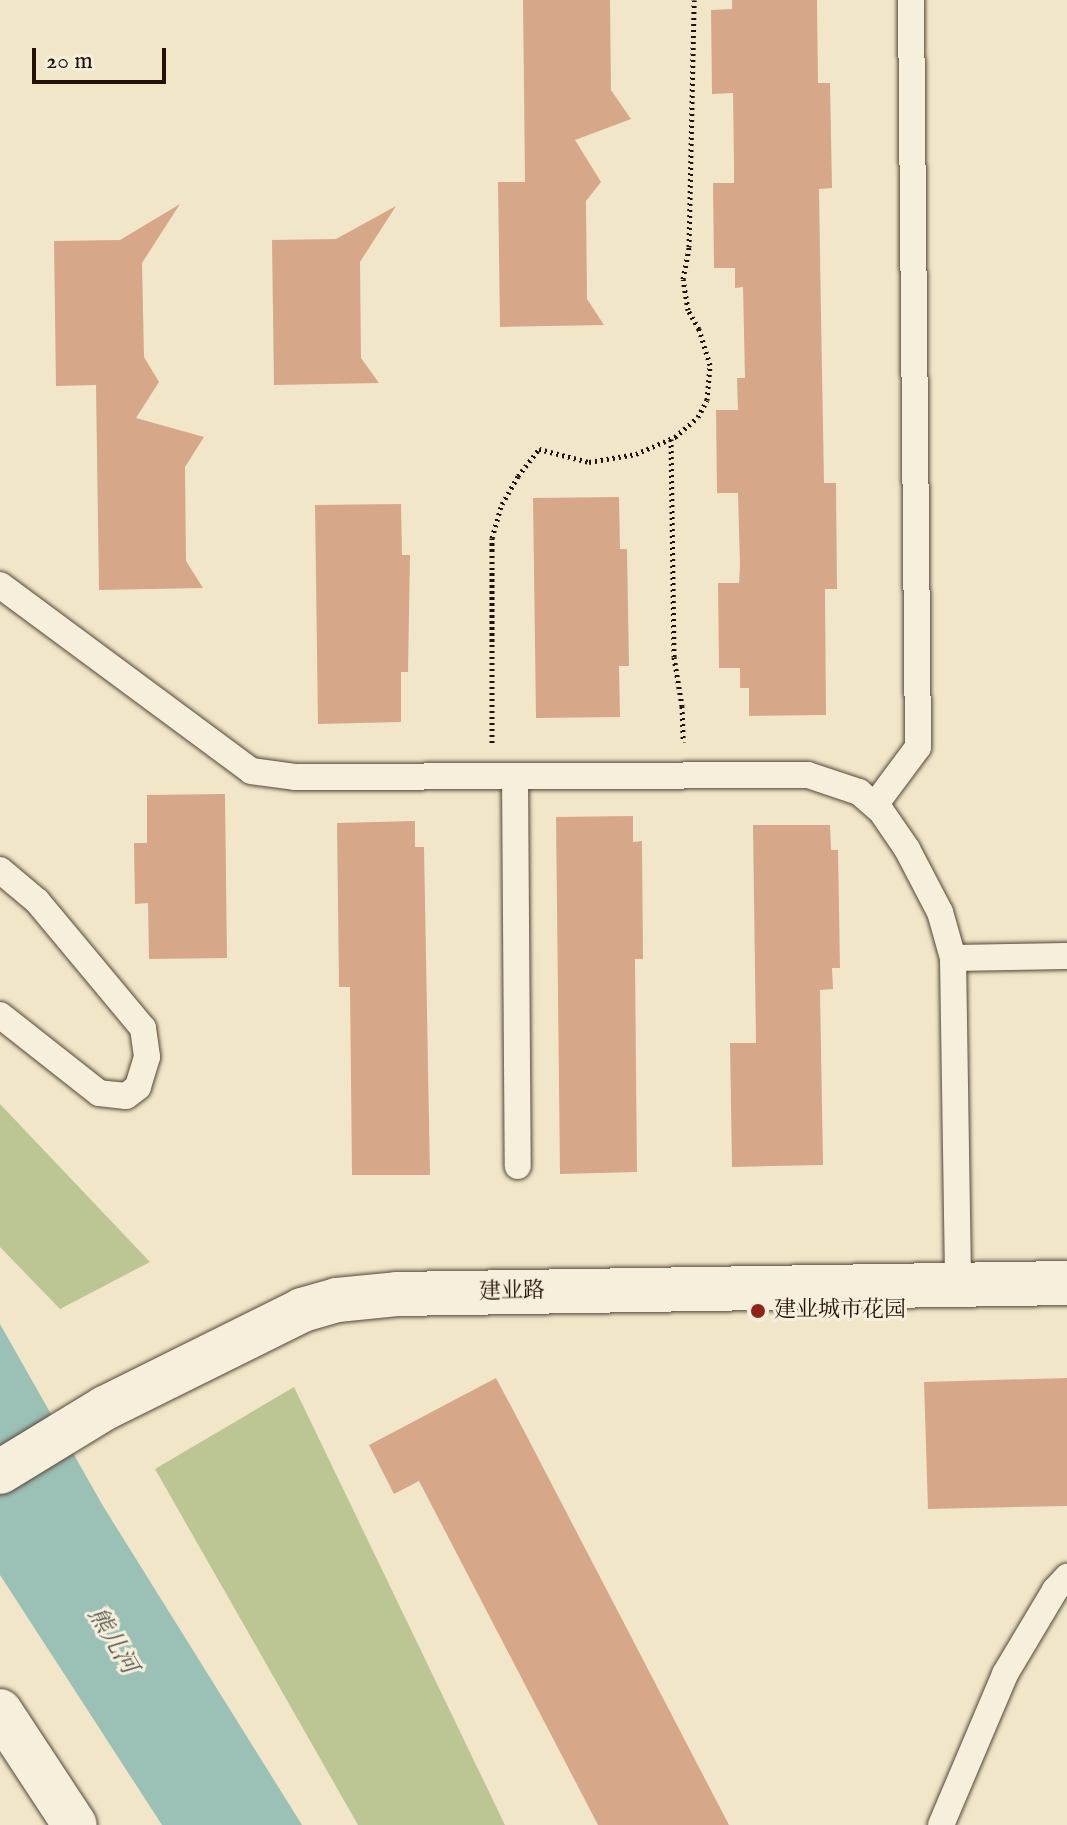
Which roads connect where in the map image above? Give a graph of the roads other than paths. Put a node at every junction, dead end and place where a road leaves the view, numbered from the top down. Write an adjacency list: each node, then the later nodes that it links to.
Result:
1 (911, 0): 4 (lane)
2 (0, 585): 3 (lane)
3 (504, 776): 4 (lane); 9 (lane)
4 (875, 805): 7 (lane)
5 (0, 870): 8 (lane)
6 (1067, 956): 7 (lane)
7 (953, 958): 11 (lane)
8 (0, 1015)
9 (518, 1166)
10 (1067, 1283): 11 (street, 建业路)
11 (958, 1285): 12 (street, 建业路)
12 (0, 1472)
13 (1067, 1577): 16 (lane)
14 (0, 1711): 15 (street)
15 (75, 1825)
16 (941, 1825)

